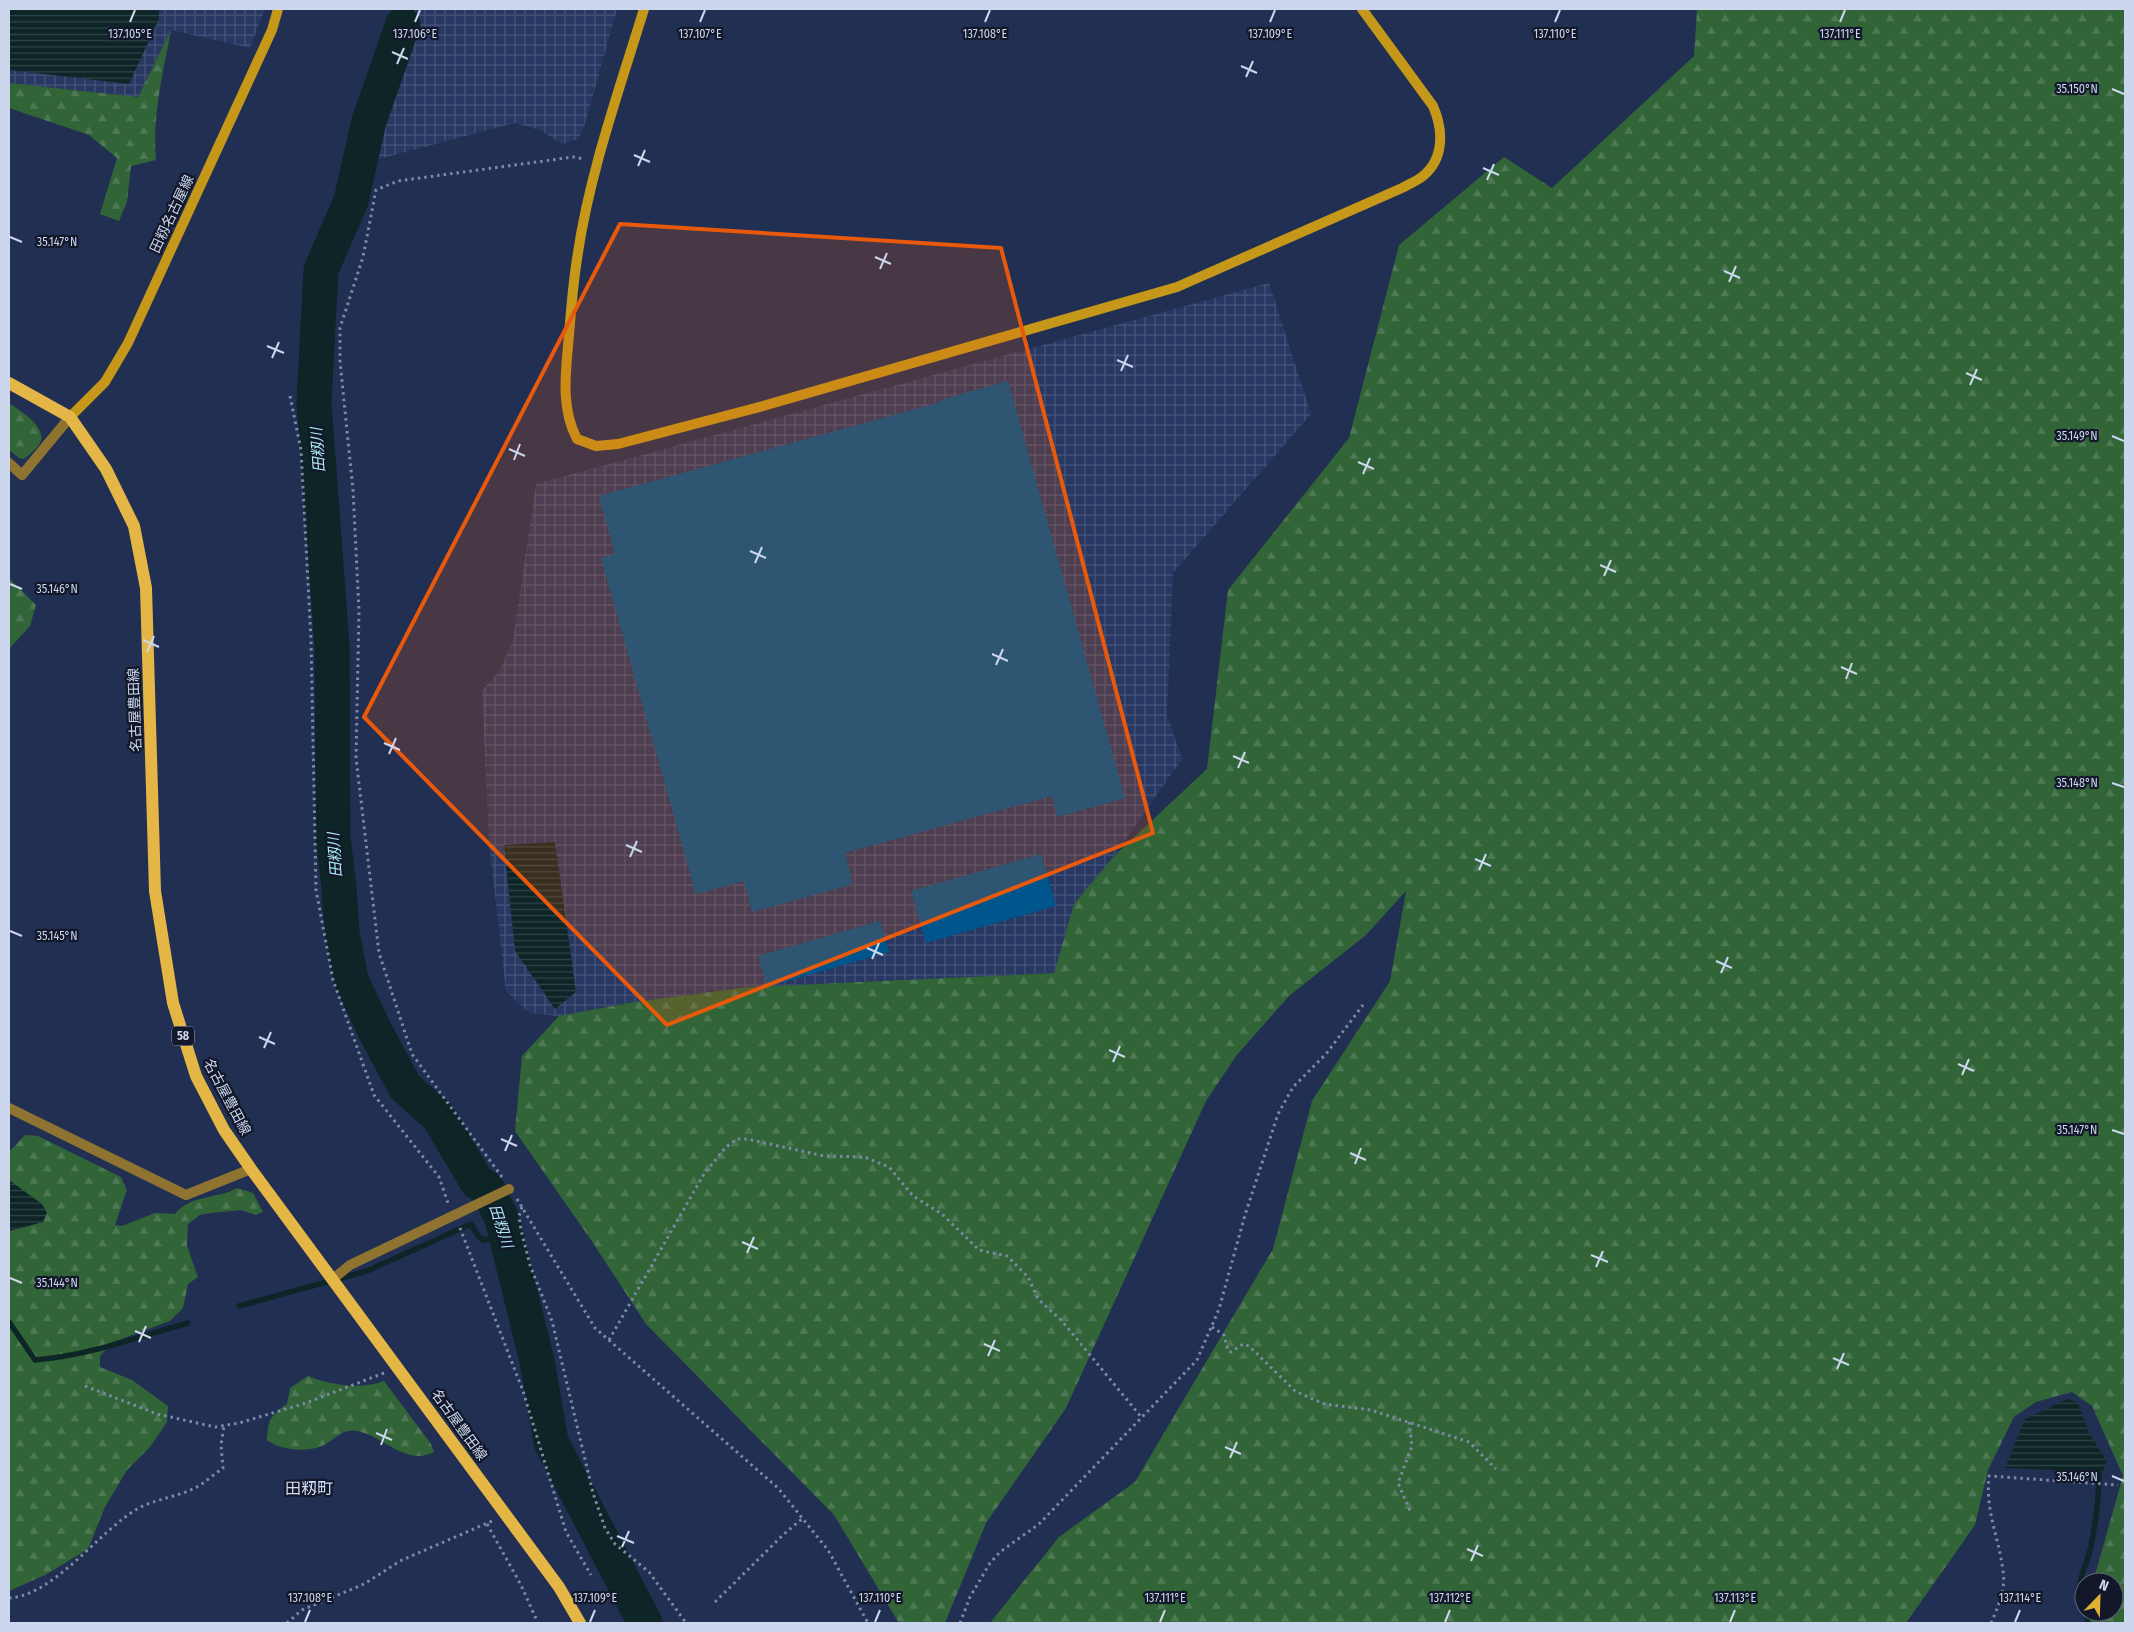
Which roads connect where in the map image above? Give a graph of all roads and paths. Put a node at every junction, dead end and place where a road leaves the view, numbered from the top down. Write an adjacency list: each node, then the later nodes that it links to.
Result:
1 (278, 9): 7 (street, 田籾名古屋線)
2 (644, 9): 4 (street)
3 (1362, 9): 4 (street)
4 (598, 161): 12 (path)
5 (9, 383): 7 (main road, 名古屋豊田線 / 58)
6 (290, 396): 14 (path)
7 (70, 417): 8 (street); 11 (main road, 名古屋豊田線 / 58)
8 (9, 463)
9 (1363, 1005): 17 (path)
10 (9, 1108): 11 (street)
11 (251, 1169): 16 (main road, 名古屋豊田線 / 58)
12 (509, 1189): 13 (path); 14 (street)
13 (522, 1207): 18 (path); 36 (path)
14 (458, 1215): 16 (street)
15 (464, 1236): 30 (path)
16 (333, 1279): 19 (main road, 名古屋豊田線 / 58)
17 (1212, 1326): 21 (path); 22 (path)
18 (609, 1340): 21 (path); 28 (path)
19 (398, 1368): 23 (path); 27 (main road, 名古屋豊田線 / 58)
20 (85, 1386): 23 (path)
21 (1142, 1418): 38 (path)
22 (1409, 1422): 24 (path); 26 (path)
23 (224, 1426): 31 (path)
24 (1496, 1469)
25 (2118, 1485): 39 (path)
26 (1411, 1513)
27 (506, 1514): 29 (path); 35 (main road, 名古屋豊田線 / 58)
28 (803, 1518): 32 (path); 37 (path)
29 (487, 1523): 33 (path); 34 (path)
30 (591, 1575)
31 (9, 1598)
32 (715, 1602)
33 (287, 1623)
34 (538, 1623)
35 (580, 1623)
36 (686, 1623)
37 (868, 1623)
38 (960, 1623)
39 (1991, 1623)

